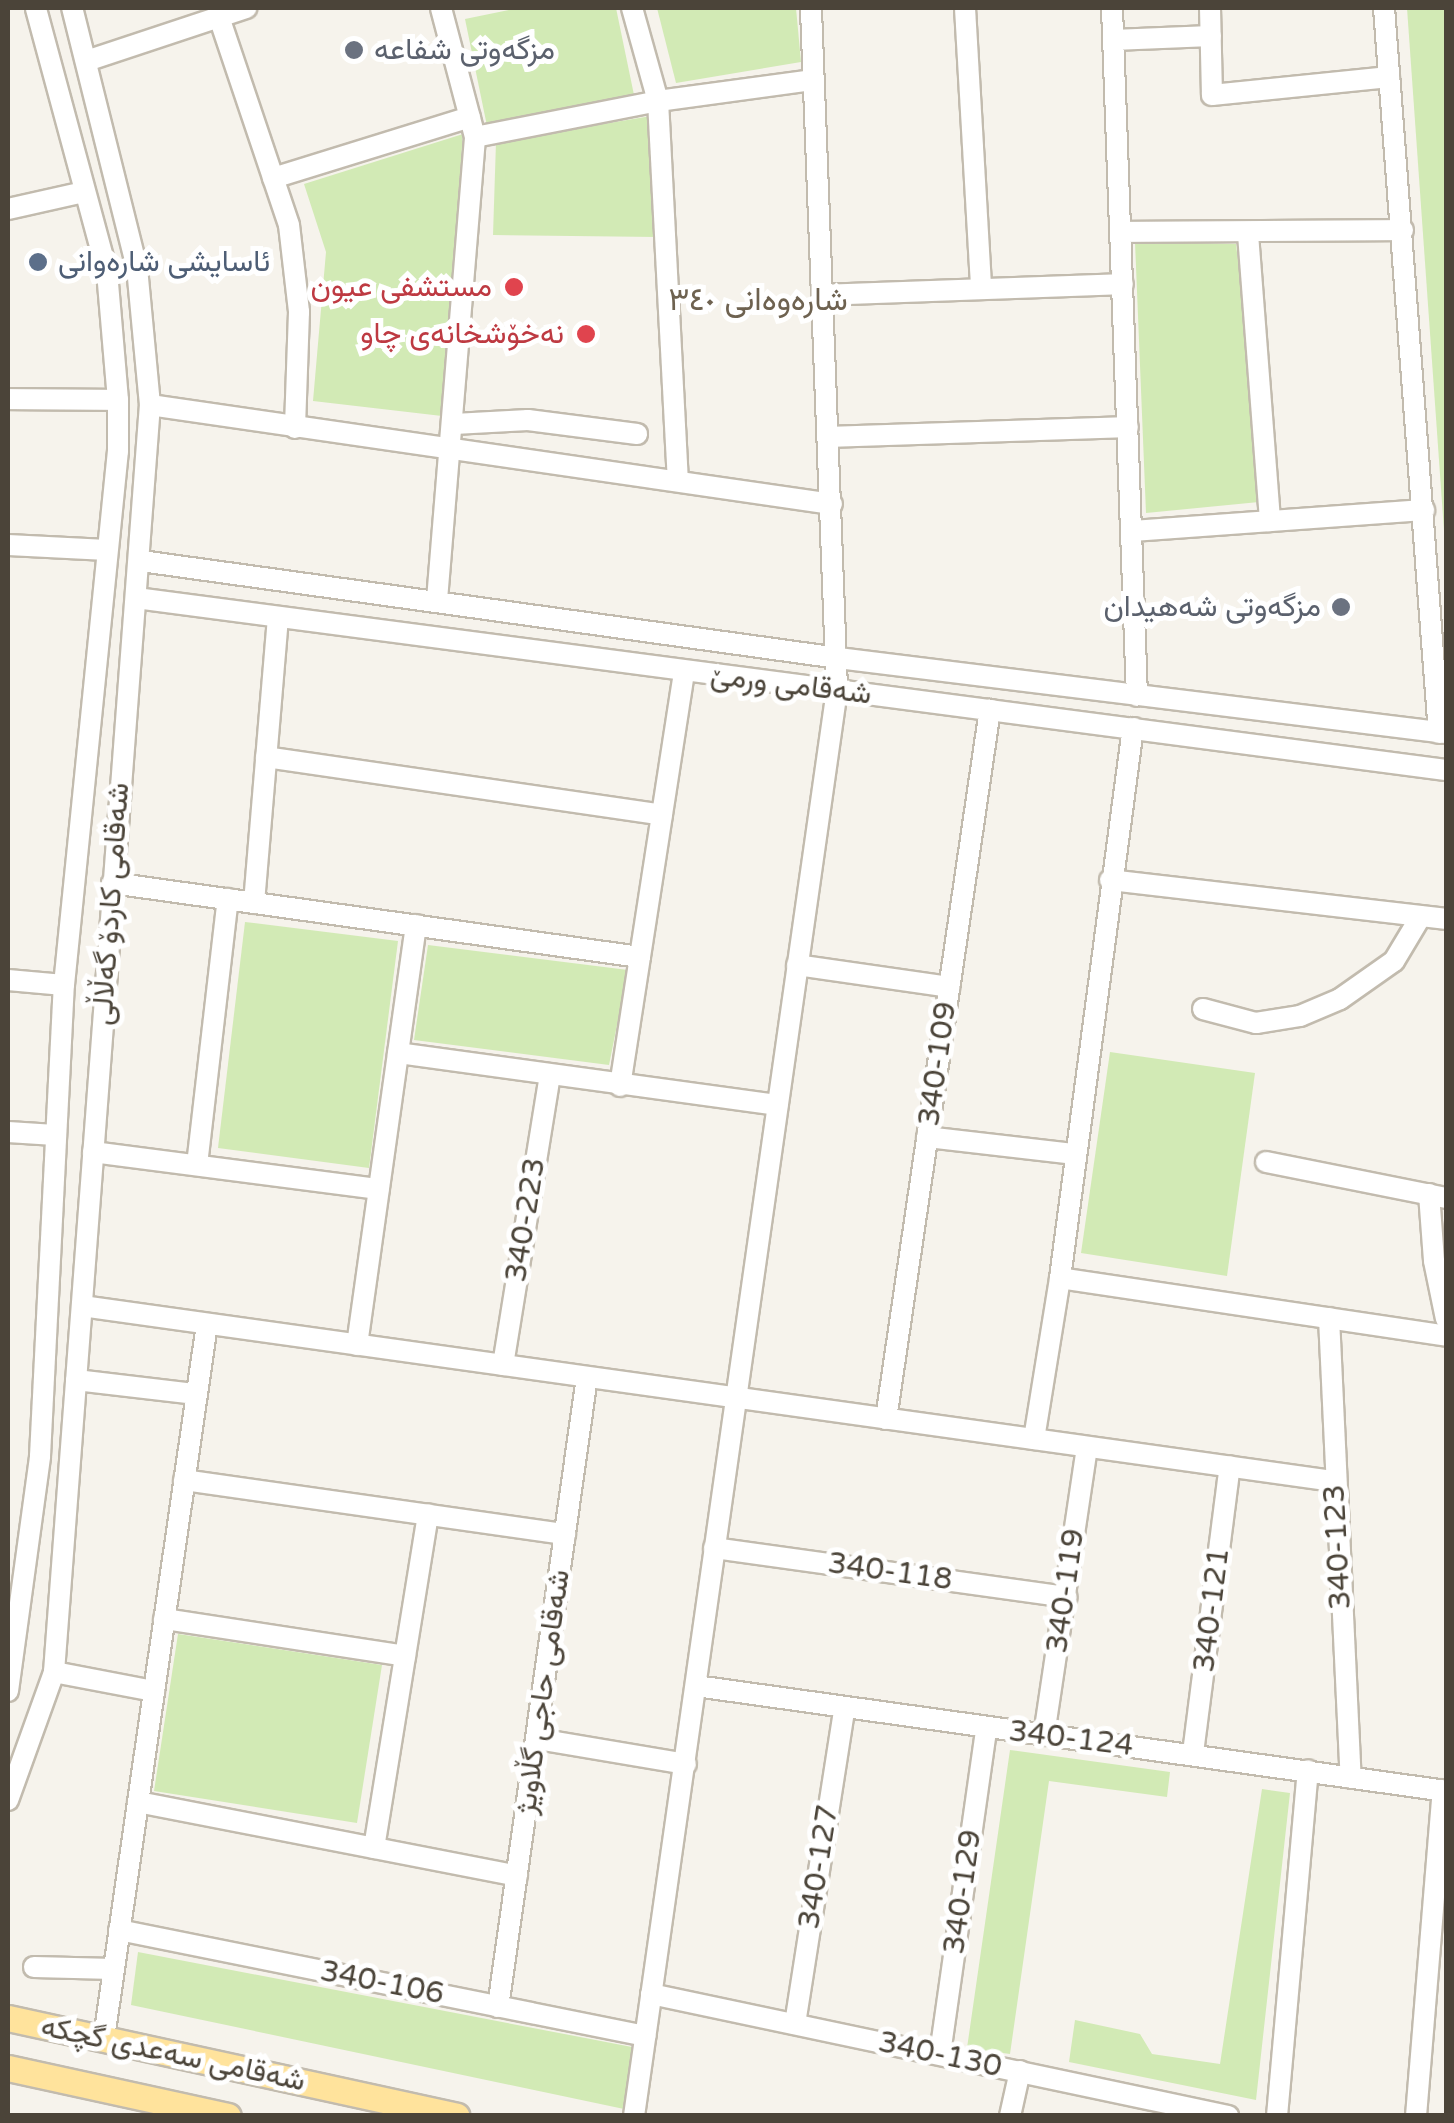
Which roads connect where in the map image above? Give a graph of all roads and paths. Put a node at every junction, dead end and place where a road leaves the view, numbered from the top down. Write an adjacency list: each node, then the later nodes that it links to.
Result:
1 (36, 8): 20 (street, شەقامی کاردۆ گەڵاڵی)
2 (72, 8): 14 (street, شەقامی کاردۆ گەڵاڵی)
3 (246, 8): 11 (street)
4 (442, 8): 18 (street)
5 (632, 8): 17 (street)
6 (811, 8): 16 (street)
7 (965, 8): 26 (street)
8 (1112, 8): 13 (street)
9 (1210, 8): 12 (street)
10 (1384, 8): 15 (street)
11 (219, 17): 14 (street); 19 (street)
12 (1210, 36): 13 (street); 15 (street)
13 (1113, 40): 23 (street)
14 (86, 62): 30 (street, شەقامی کاردۆ گەڵاڵی)
15 (1389, 76): 22 (street)
16 (814, 80): 17 (street); 27 (street)
17 (658, 101): 18 (street); 37 (street)
18 (472, 127): 19 (street); 31 (street)
19 (273, 178): 32 (street)
20 (84, 192): 21 (street); 29 (street, شەقامی کاردۆ گەڵاڵی)
21 (8, 208)
22 (1403, 230): 24 (street); 39 (street)
23 (1121, 232): 24 (street); 25 (street)
24 (1248, 234): 40 (street)
25 (1123, 284): 26 (street); 33 (street)
26 (981, 289): 27 (street)
27 (823, 295): 35 (street)
28 (8, 399): 29 (street)
29 (118, 400): 43 (street, شەقامی کاردۆ گەڵاڵی)
30 (150, 405): 32 (street); 44 (street, شەقامی کاردۆ گەڵاڵی)
31 (454, 424): 34 (street); 36 (street)
32 (295, 428): 36 (street)
33 (1128, 428): 35 (street); 41 (street)
34 (637, 434)
35 (829, 437): 38 (street)
36 (452, 448): 37 (street); 46 (street)
37 (678, 480): 38 (street)
38 (832, 504): 48 (street)
39 (1424, 510): 40 (street); 54 (street)
40 (1270, 521): 41 (street)
41 (1132, 531): 51 (street)
42 (8, 545): 43 (street)
43 (107, 550): 57 (street, شەقامی کاردۆ گەڵاڵی)
44 (140, 561): 45 (street, شەقامی کاردۆ گەڵاڵی); 46 (street, شەقامی ورمێ)
45 (136, 598): 47 (street, شەقامی ورمێ); 58 (street, شەقامی کاردۆ گەڵاڵی)
46 (437, 600): 48 (street, شەقامی ورمێ)
47 (278, 617): 49 (street, شەقامی ورمێ); 55 (street)
48 (838, 658): 50 (street); 51 (street, شەقامی ورمێ)
49 (684, 672): 50 (street, شەقامی ورمێ); 59 (street)
50 (837, 689): 52 (street, شەقامی ورمێ); 68 (street)
51 (1137, 696): 54 (street, شەقامی ورمێ)
52 (990, 710): 53 (street, شەقامی ورمێ); 71 (street, 340-109)
53 (1133, 728): 56 (street, شەقامی ورمێ); 60 (street)
54 (1443, 733)
55 (266, 758): 59 (street); 63 (street)
56 (1446, 770)
57 (87, 784): 58 (street); 70 (street, شەقامی کاردۆ گەڵاڵی)
58 (119, 786): 61 (street, شەقامی کاردۆ گەڵاڵی)
59 (662, 814): 67 (street)
60 (1110, 880): 64 (street); 81 (street)
61 (112, 884): 62 (street); 80 (street, شەقامی کاردۆ گەڵاڵی)
62 (228, 899): 63 (street); 83 (street)
63 (254, 902): 66 (street)
64 (1421, 916): 65 (street); 72 (street)
65 (1446, 919)
66 (416, 926): 67 (street); 73 (street)
67 (640, 957): 75 (street)
68 (797, 965): 71 (street); 76 (street)
69 (8, 980): 70 (street)
70 (64, 985): 78 (street, شەقامی کاردۆ گەڵاڵی)
71 (949, 988): 79 (street, 340-109)
72 (1203, 1010)
73 (398, 1053): 74 (street); 84 (street)
74 (550, 1076): 75 (street); 93 (street, 340-223)
75 (620, 1086): 76 (street)
76 (777, 1105): 97 (street)
77 (8, 1132): 78 (street)
78 (55, 1135): 109 (street, شەقامی کاردۆ گەڵاڵی)
79 (927, 1138): 81 (street); 98 (street, 340-109)
80 (93, 1152): 83 (street); 87 (street, شەقامی کاردۆ گەڵاڵی)
81 (1074, 1154): 86 (street)
82 (1266, 1162): 85 (street)
83 (197, 1165): 84 (street)
84 (379, 1189): 92 (street)
85 (1438, 1196): 89 (street)
86 (1060, 1278): 88 (street); 99 (street)
87 (82, 1306): 90 (street); 95 (street, شەقامی کاردۆ گەڵاڵی)
88 (1328, 1318): 91 (street); 103 (street, 340-123)
89 (1446, 1319)
90 (206, 1324): 92 (street); 96 (street)
91 (1446, 1336)
92 (357, 1345): 93 (street)
93 (503, 1365): 94 (street)
94 (587, 1377): 97 (street); 105 (street, شەقامی حاجی گڵاویژ)
95 (76, 1380): 96 (street); 111 (street, شەقامی کاردۆ گەڵاڵی)
96 (196, 1394): 102 (street)
97 (736, 1398): 98 (street); 106 (street)
98 (886, 1418): 99 (street)
99 (1034, 1439): 100 (street)
100 (1087, 1446): 101 (street); 107 (street, 340-119)
101 (1230, 1466): 103 (street); 119 (street, 340-121)
102 (184, 1480): 104 (street); 108 (street)
103 (1334, 1481): 122 (street, 340-123)
104 (428, 1514): 105 (street); 110 (street)
105 (565, 1534): 118 (street, شەقامی حاجی گڵاویژ)
106 (714, 1548): 107 (street, 340-118); 112 (street)
107 (1066, 1597): 117 (street, 340-119)
108 (164, 1620): 110 (street); 114 (street)
109 (12, 1636): 113 (street, شەقامی کاردۆ گەڵاڵی)
110 (405, 1656): 126 (street)
111 (54, 1672): 114 (street); 124 (street, شەقامی کاردۆ گەڵاڵی)
112 (696, 1686): 115 (street, 340-124); 120 (street)
113 (8, 1691)
114 (154, 1691): 125 (street)
115 (844, 1710): 116 (street, 340-124); 134 (street, 340-127)
116 (986, 1729): 117 (street, 340-124); 137 (street, 340-129)
117 (1044, 1735): 119 (street, 340-124)
118 (538, 1739): 120 (street); 127 (street, شەقامی حاجی گڵاویژ)
119 (1193, 1753): 121 (street, 340-124)
120 (686, 1764): 131 (street)
121 (1308, 1770): 122 (street, 340-124); 146 (street)
122 (1351, 1777): 123 (street, 340-124)
123 (1445, 1790): 147 (street)
124 (8, 1800)
125 (138, 1802): 126 (street); 128 (street)
126 (374, 1848): 127 (street)
127 (516, 1876): 132 (street, شەقامی حاجی گڵاویژ)
128 (119, 1930): 130 (street); 132 (street, 340-106)
129 (34, 1968): 130 (street)
130 (114, 1969): 136 (street)
131 (651, 1994): 134 (street, 340-130); 135 (street)
132 (498, 2007): 135 (street, 340-106)
133 (9, 2018): 136 (main road, شەقامی سەعدی گچکە)
134 (795, 2024): 137 (street, 340-130)
135 (645, 2036): 143 (street)
136 (104, 2038): 142 (main road, شەقامی سەعدی گچکە)
137 (940, 2054): 139 (street, 340-130)
138 (8, 2068): 140 (main road, شەقامی سەعدی گچکە)
139 (1020, 2072): 144 (street); 145 (street, 340-130)
140 (158, 2108): 141 (main road, شەقامی سەعدی گچکە)
141 (228, 2116)
142 (456, 2116)
143 (634, 2116)
144 (1010, 2116)
145 (1228, 2116)
146 (1277, 2116)
147 (1416, 2116)

